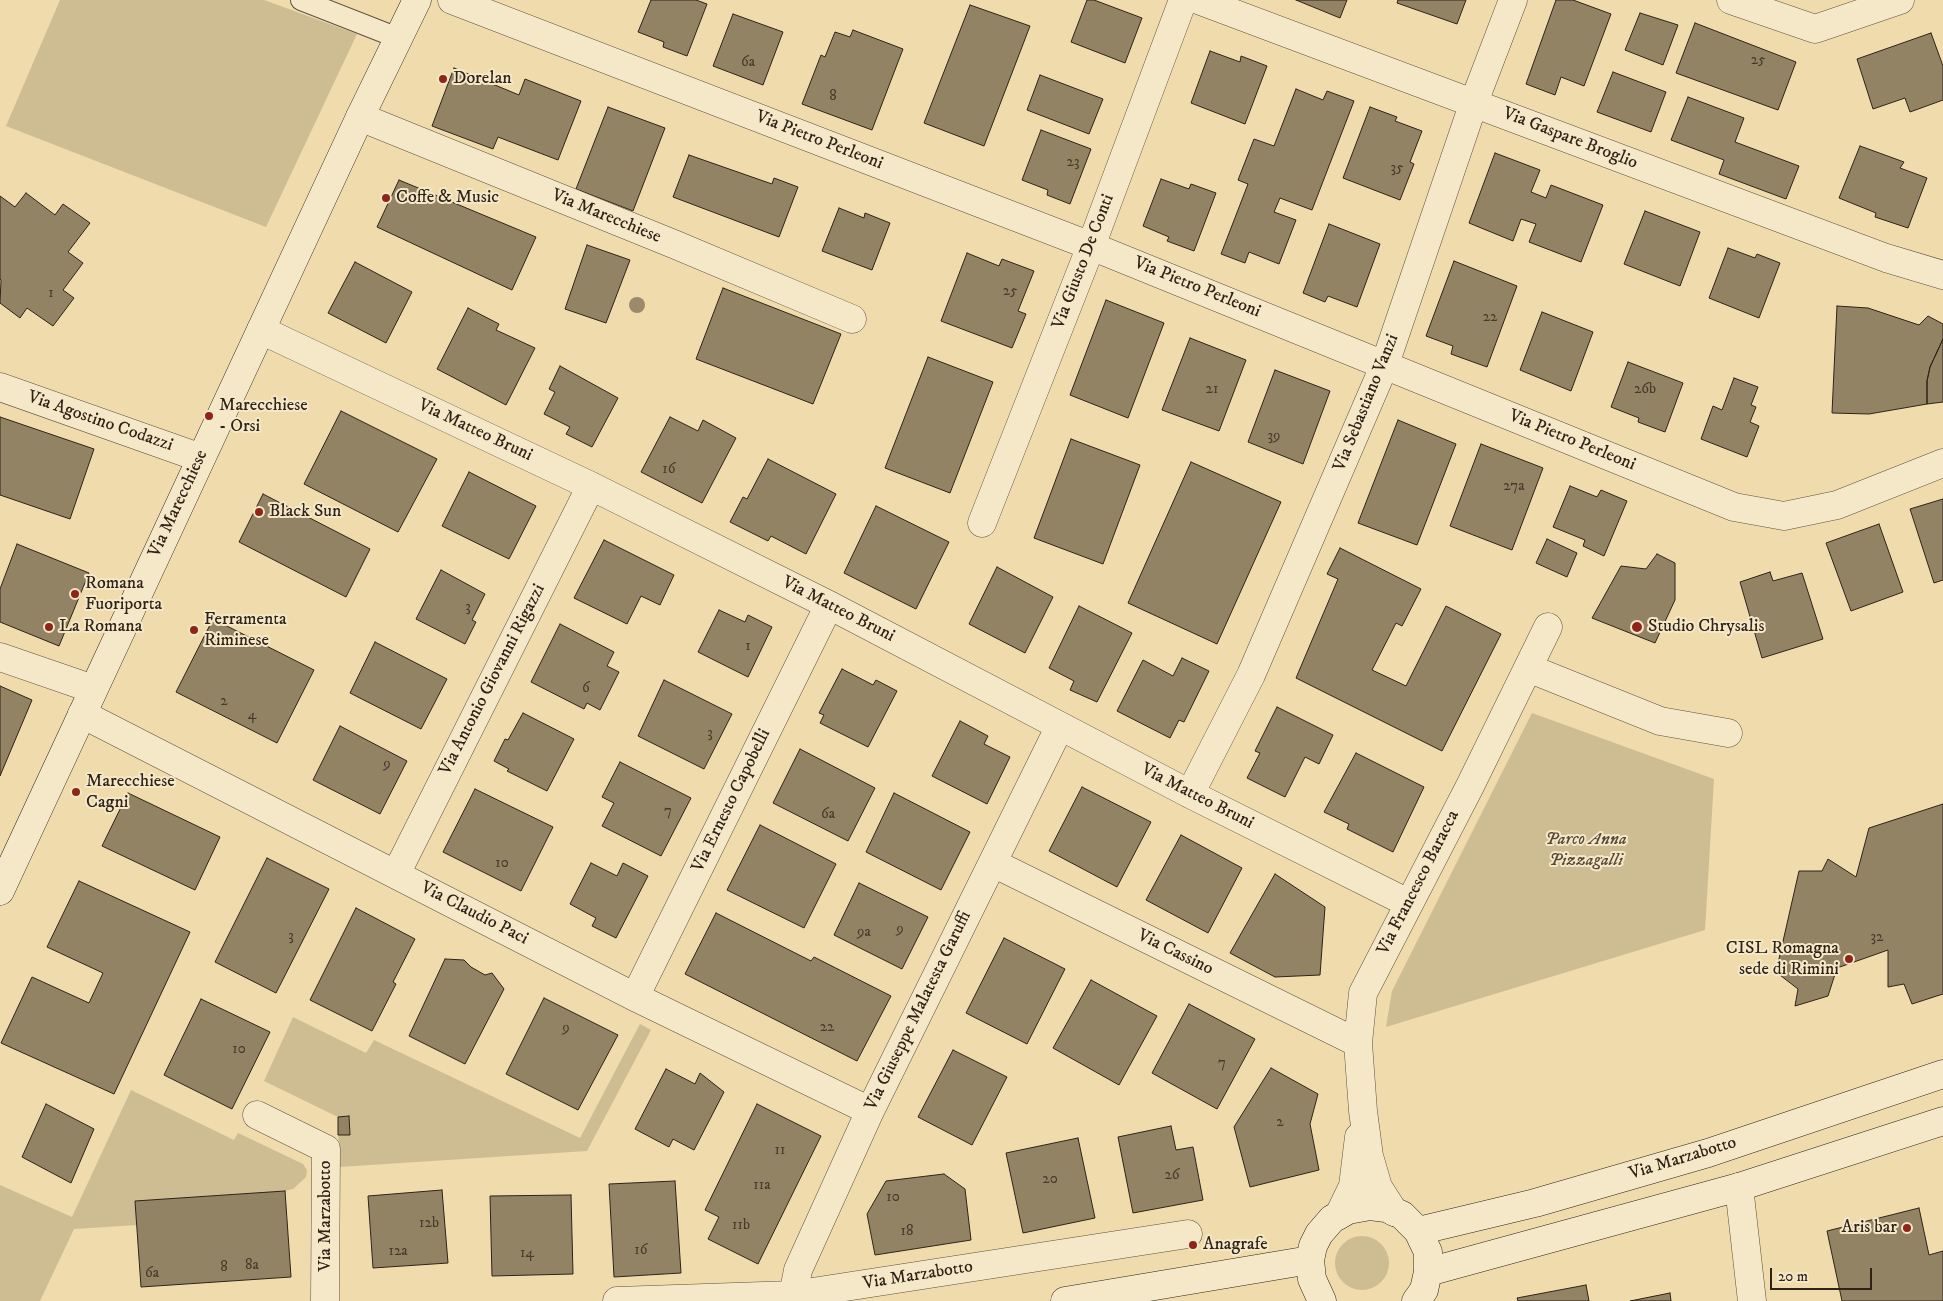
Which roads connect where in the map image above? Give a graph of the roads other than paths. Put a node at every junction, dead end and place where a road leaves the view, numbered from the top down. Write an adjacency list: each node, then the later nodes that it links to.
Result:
1 (301, 0): 9 (lane)
2 (417, 0): 9 (street, Via Marecchiese)
3 (452, 0): 12 (street, Via Pietro Perleoni)
4 (1183, 0): 12 (street, Via Giusto De Conti)
5 (1198, 0): 10 (street, Via Gaspare Broglio)
6 (1513, 0): 10 (street, Via Sebastiano Vanzi)
7 (1730, 0): 8 (street)
8 (1900, 0)
9 (398, 38): 11 (street, Via Marecchiese)
10 (1474, 102): 13 (street, Via Gaspare Broglio); 16 (street, Via Sebastiano Vanzi)
11 (360, 117): 14 (street, Via Marecchiese); 15 (street, Via Marecchiese)
12 (1091, 246): 16 (street, Via Pietro Perleoni); 21 (street, Via Giusto De Conti)
13 (1943, 275)
14 (852, 319)
15 (261, 330): 18 (street, Via Marecchiese); 20 (street, Via Matteo Bruni)
16 (1385, 364): 19 (street, Via Pietro Perleoni); 30 (street, Via Sebastiano Vanzi)
17 (0, 387): 18 (street, Via Agostino Codazzi)
18 (201, 458): 26 (street, Via Marecchiese)
19 (1943, 463)
20 (591, 486): 22 (street, Via Matteo Bruni); 32 (street, Via Antonio Giovanni Rigazzi)
21 (982, 523)
22 (829, 605): 28 (street, Via Matteo Bruni); 35 (street, Via Ernesto Capobelli)
23 (1548, 627): 25 (street, Via Francesco Baracca)
24 (0, 657): 26 (street)
25 (1528, 668): 29 (street); 34 (street, Via Francesco Baracca)
26 (93, 689): 27 (street, Via Marecchiese)
27 (82, 714): 32 (street, Via Claudio Paci); 33 (street, Via Marecchiese)
28 (1060, 726): 30 (street, Via Matteo Bruni); 31 (street, Via Giuseppe Malatesta Garuffi)
29 (1728, 732)
30 (1190, 794): 34 (street, Via Matteo Bruni)
31 (992, 862): 36 (street, Via Cassino); 38 (street, Via Giuseppe Malatesta Garuffi)
32 (396, 874): 35 (street, Via Claudio Paci)
33 (0, 891)
34 (1408, 903): 36 (street, Via Francesco Baracca)
35 (636, 997): 38 (street, Via Claudio Paci)
36 (1358, 1043): 39 (street, Via Francesco Baracca)
37 (1943, 1074): 45 (street, Via Marzabotto)
38 (870, 1111): 49 (street, Via Giuseppe Malatesta Garuffi)
39 (1362, 1111): 43 (street, Via Francesco Baracca); 44 (street, Via Francesco Baracca)
40 (257, 1114): 50 (street, Via Marzabotto)
41 (1943, 1121): 42 (street)
42 (1739, 1187): 48 (street); 55 (street)
43 (1394, 1212): 44 (street); 45 (street)
44 (1339, 1215): 47 (street)
45 (1418, 1232): 48 (street)
46 (1188, 1234): 49 (street, Via Marzabotto)
47 (1310, 1260): 52 (street); 53 (street)
48 (1428, 1272): 54 (street)
49 (792, 1298): 51 (street, Via Marzabotto)
50 (325, 1301)
51 (617, 1301)
52 (1065, 1301)
53 (1320, 1301)
54 (1416, 1301)
55 (1752, 1301)

